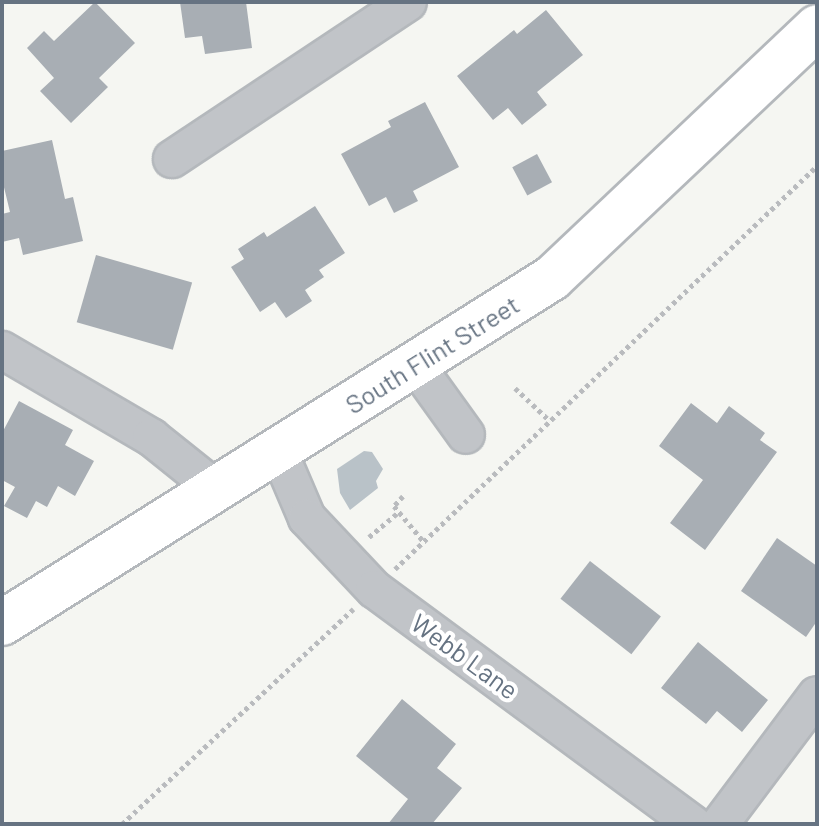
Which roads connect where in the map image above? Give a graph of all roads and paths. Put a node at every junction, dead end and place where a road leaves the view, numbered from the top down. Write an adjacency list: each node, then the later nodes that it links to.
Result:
1 (408, 2): 2 (street)
2 (363, 14): 4 (street)
3 (817, 27): 7 (main road, South Flint Street)
4 (172, 159)
5 (817, 166): 9 (path)
6 (2, 350): 12 (street)
7 (415, 364): 10 (street); 11 (main road, South Flint Street)
8 (515, 388): 9 (path)
9 (550, 421): 16 (path)
10 (466, 435)
11 (278, 450): 12 (main road, South Flint Street); 17 (street, Webb Lane)
12 (216, 489): 18 (main road, South Flint Street)
13 (403, 496): 14 (path)
14 (399, 512): 15 (path); 16 (path)
15 (368, 538)
16 (424, 542): 17 (path)
17 (374, 589): 20 (path); 21 (street, Webb Lane)
18 (2, 623)
19 (817, 695): 22 (street)
20 (122, 824)
21 (693, 824)
22 (720, 824)

